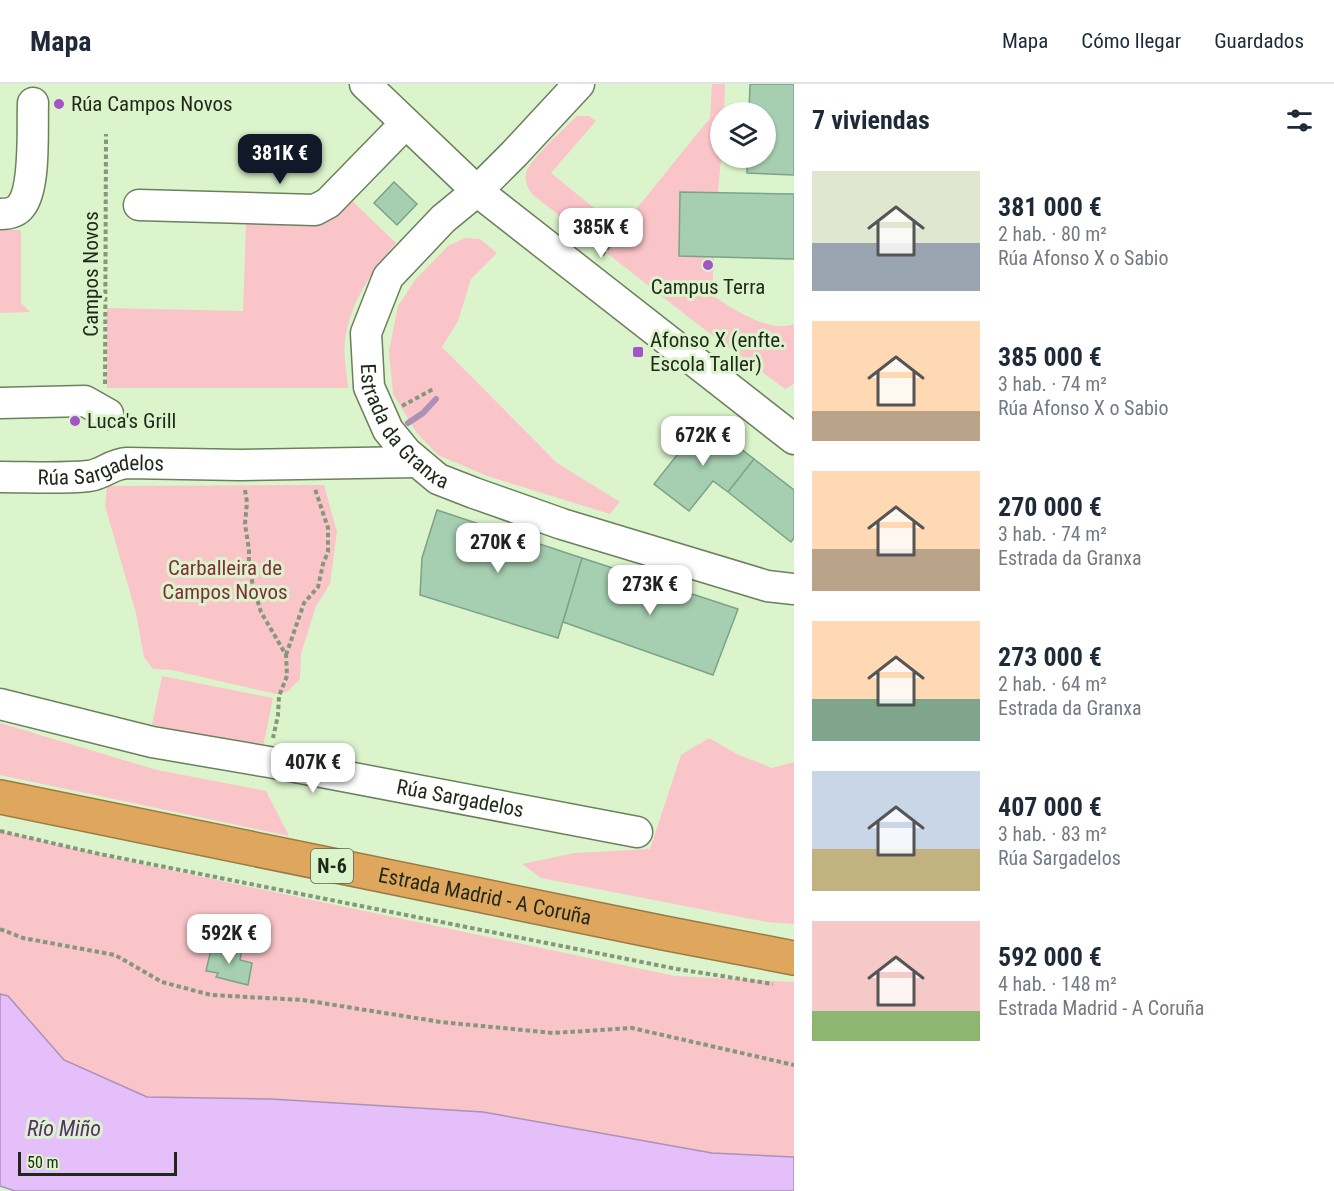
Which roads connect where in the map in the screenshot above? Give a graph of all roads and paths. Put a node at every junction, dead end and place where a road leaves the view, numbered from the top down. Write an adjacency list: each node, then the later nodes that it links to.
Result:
1 (365, 84): 4 (street)
2 (579, 84): 6 (street, Estrada da Granxa)
3 (33, 103): 8 (street)
4 (405, 124): 6 (street); 7 (street)
5 (106, 134): 14 (path, Campos Novos)
6 (477, 191): 15 (street); 16 (street, Estrada da Granxa)
7 (139, 205)
8 (0, 214)
9 (622, 230): 10 (path)
10 (602, 255)
11 (435, 388): 13 (path)
12 (0, 403): 14 (street)
13 (398, 409)
14 (108, 414)
15 (794, 439)
16 (417, 462): 17 (street, Rúa Sargadelos); 20 (street, Estrada da Granxa)
17 (0, 477)
18 (315, 485): 21 (path)
19 (244, 486): 21 (path)
20 (794, 589)
21 (286, 656): 23 (path)
22 (0, 704): 26 (street, Rúa Sargadelos)
23 (273, 742)
24 (0, 797): 28 (highway, Estrada Madrid - A Coruña / N-6)
25 (0, 831): 28 (path)
26 (637, 832)
27 (0, 929): 29 (path)
28 (788, 971)
29 (794, 1065)

